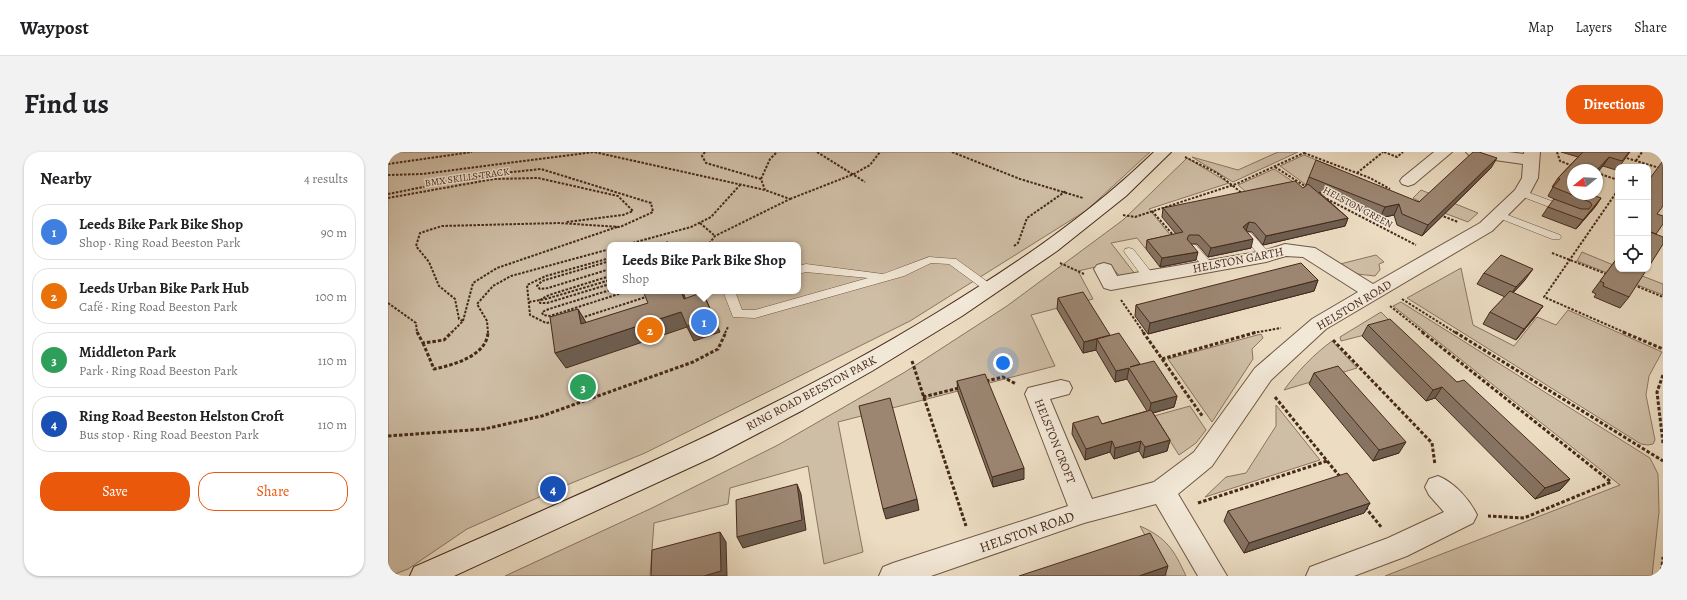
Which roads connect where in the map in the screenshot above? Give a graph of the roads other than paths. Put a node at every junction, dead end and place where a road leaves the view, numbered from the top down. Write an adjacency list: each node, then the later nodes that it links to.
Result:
1 (1163, 152): 19 (street, RING ROAD BEESTON PARK)
2 (1444, 152): 5 (street)
3 (1474, 152): 4 (street)
4 (1532, 156): 6 (street, HELSTON ROAD)
5 (1408, 181)
6 (1522, 193): 7 (street, HELSTON ROAD); 8 (lane)
7 (1500, 215): 10 (lane); 20 (street, HELSTON ROAD)
8 (1579, 215)
9 (1247, 235): 13 (lane)
10 (1556, 237)
11 (1192, 247): 14 (lane)
12 (1129, 251): 18 (lane)
13 (1266, 256): 14 (street, HELSTON GARTH); 20 (street, HELSTON GARTH)
14 (1208, 267): 18 (street, HELSTON GARTH)
15 (801, 270): 16 (lane)
16 (888, 276): 19 (lane); 21 (lane)
17 (1108, 276): 18 (street, HELSTON GARTH)
18 (1148, 276)
19 (990, 288): 26 (street, RING ROAD BEESTON PARK)
20 (1378, 289): 24 (street, HELSTON ROAD)
21 (730, 294)
22 (1061, 388): 25 (street, HELSTON CROFT)
23 (1438, 487): 29 (street)
24 (1168, 501): 25 (street, HELSTON ROAD); 28 (street)
25 (1084, 512): 27 (street, HELSTON ROAD)
26 (424, 576)
27 (893, 576)
28 (1213, 576)
29 (1320, 576)

